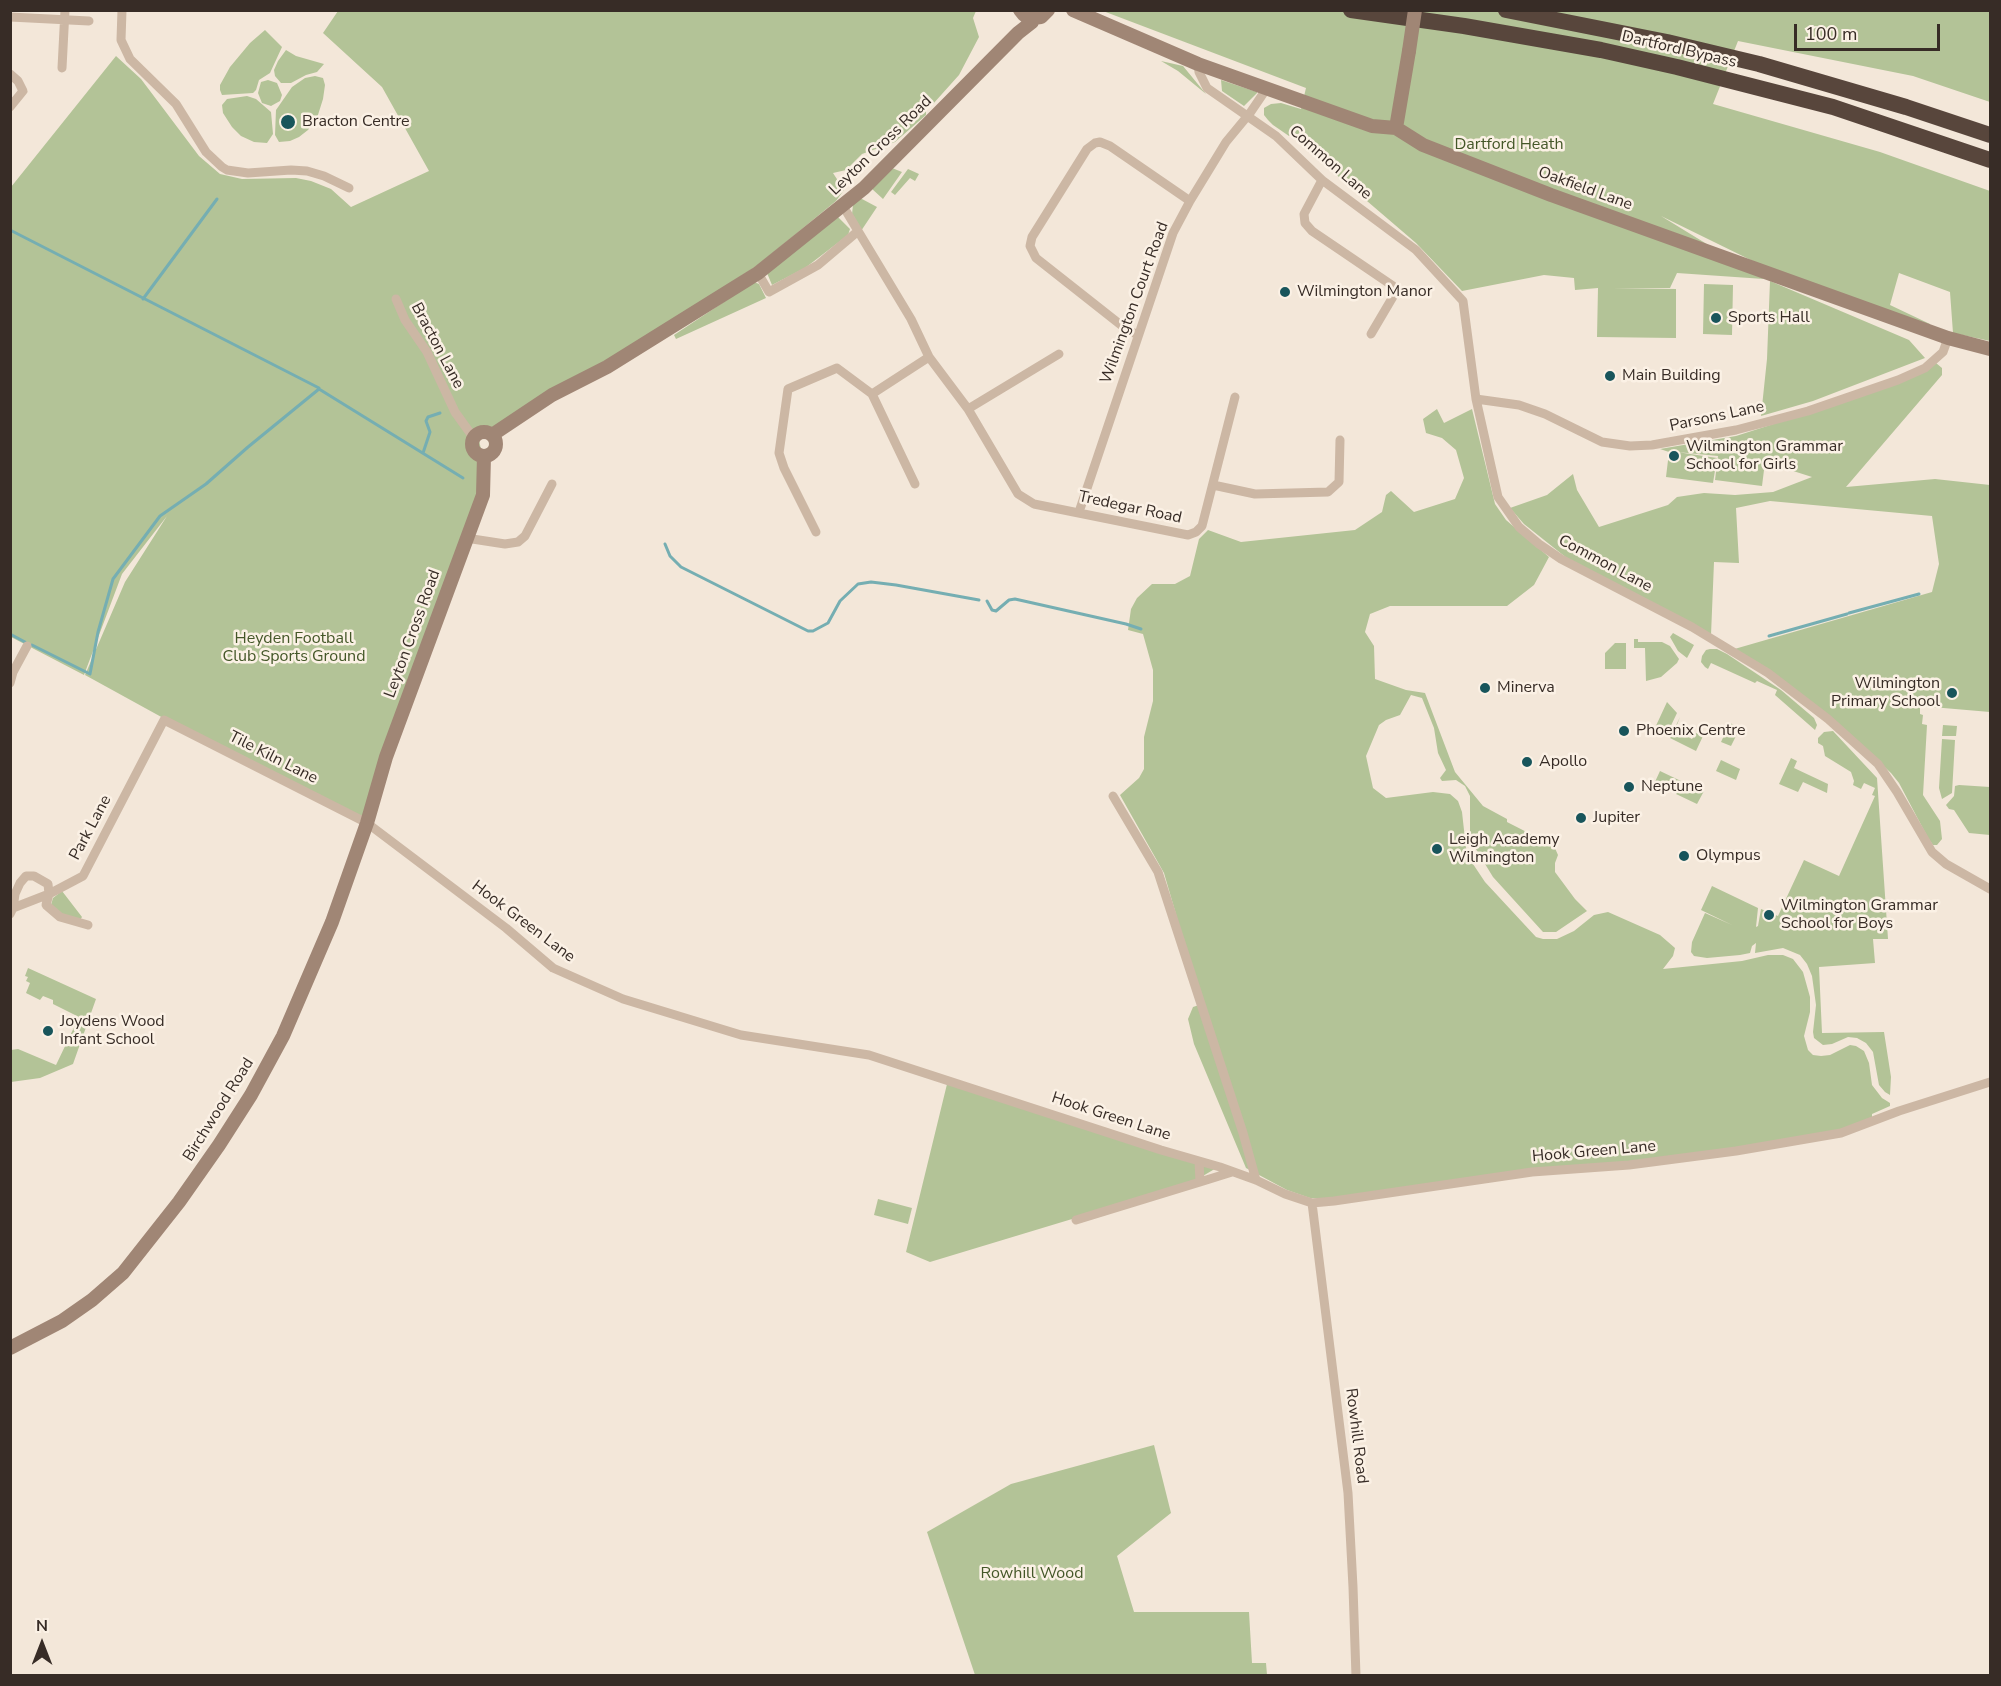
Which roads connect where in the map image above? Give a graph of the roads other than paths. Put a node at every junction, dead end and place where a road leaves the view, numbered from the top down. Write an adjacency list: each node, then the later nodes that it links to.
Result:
1 (122, 10): 23 (street)
2 (1073, 10): 13 (street, Oakfield Lane)
3 (1351, 10): 21 (highway, Dartford Bypass)
4 (1415, 10): 19 (street, bridge)
5 (1506, 10): 20 (highway, Dartford Bypass)
6 (1020, 11): 10 (street); 12 (street)
7 (1052, 11): 10 (street)
8 (65, 15): 9 (street); 11 (street); 14 (street)
9 (10, 17)
10 (1033, 18): 12 (street, Leyton Cross Road)
11 (89, 21)
12 (1018, 33): 25 (street, Leyton Cross Road)
13 (1198, 64): 16 (street, Oakfield Lane); 18 (street, Common Lane)
14 (62, 68)
15 (10, 74): 17 (street)
16 (1267, 88): 18 (street, Wilmington Court Road); 19 (street, Oakfield Lane)
17 (10, 107)
18 (1246, 116): 22 (street, Common Lane); 24 (street, Wilmington Court Road)
19 (1396, 128): 31 (street, Oakfield Lane)
20 (1990, 135)
21 (1990, 160)
22 (1322, 180): 30 (street); 37 (street, Common Lane)
23 (349, 188)
24 (1190, 201): 29 (street, Wilmington Court Road); 29 (street)
25 (843, 206): 26 (street, Tredegar Road); 27 (street, Leyton Cross Road)
26 (857, 232): 27 (street); 34 (street, Tredegar Road)
27 (758, 273): 39 (street, Leyton Cross Road)
28 (396, 299): 40 (street, Bracton Lane)
29 (1138, 334): 46 (street, Wilmington Court Road)
30 (1371, 334)
31 (1948, 338): 32 (street, Oakfield Lane); 37 (street, Parsons Lane)
32 (1990, 349)
33 (1059, 354): 38 (street)
34 (929, 357): 35 (street); 38 (street, Tredegar Road)
35 (872, 394): 44 (street); 47 (street)
36 (1235, 397): 45 (street, Tredegar Road)
37 (1476, 399): 54 (street, Common Lane)
38 (968, 409): 46 (street, Tredegar Road)
39 (492, 435): 40 (street, Leyton Cross Road); 42 (street, Leyton Cross Road)
40 (473, 437): 42 (street)
41 (1340, 440): 45 (street)
42 (484, 456): 48 (street, Leyton Cross Road)
43 (552, 484): 48 (street)
44 (915, 484)
45 (1213, 485): 46 (street, Tredegar Road)
46 (1079, 512)
47 (816, 532)
48 (466, 538): 53 (street, Leyton Cross Road)
49 (27, 646): 50 (street)
50 (10, 683)
51 (164, 720): 53 (street, Tile Kiln Lane); 55 (street, Park Lane)
52 (1113, 796): 61 (street)
53 (367, 823): 59 (street, Hook Green Lane); 65 (street, Birchwood Road)
54 (1990, 889)
55 (49, 894): 56 (street, Park Lane); 56 (street); 57 (street)
56 (12, 912)
57 (88, 925)
58 (1990, 1082): 63 (street, Hook Green Lane)
59 (1199, 1161): 60 (street, Hook Green Lane); 62 (street)
60 (1232, 1172): 61 (street, Hook Green Lane); 62 (street)
61 (1256, 1180): 63 (street, Hook Green Lane)
62 (1200, 1182): 64 (street)
63 (1312, 1203): 66 (street, Rowhill Road)
64 (1076, 1220)
65 (10, 1348)
66 (1356, 1676)

